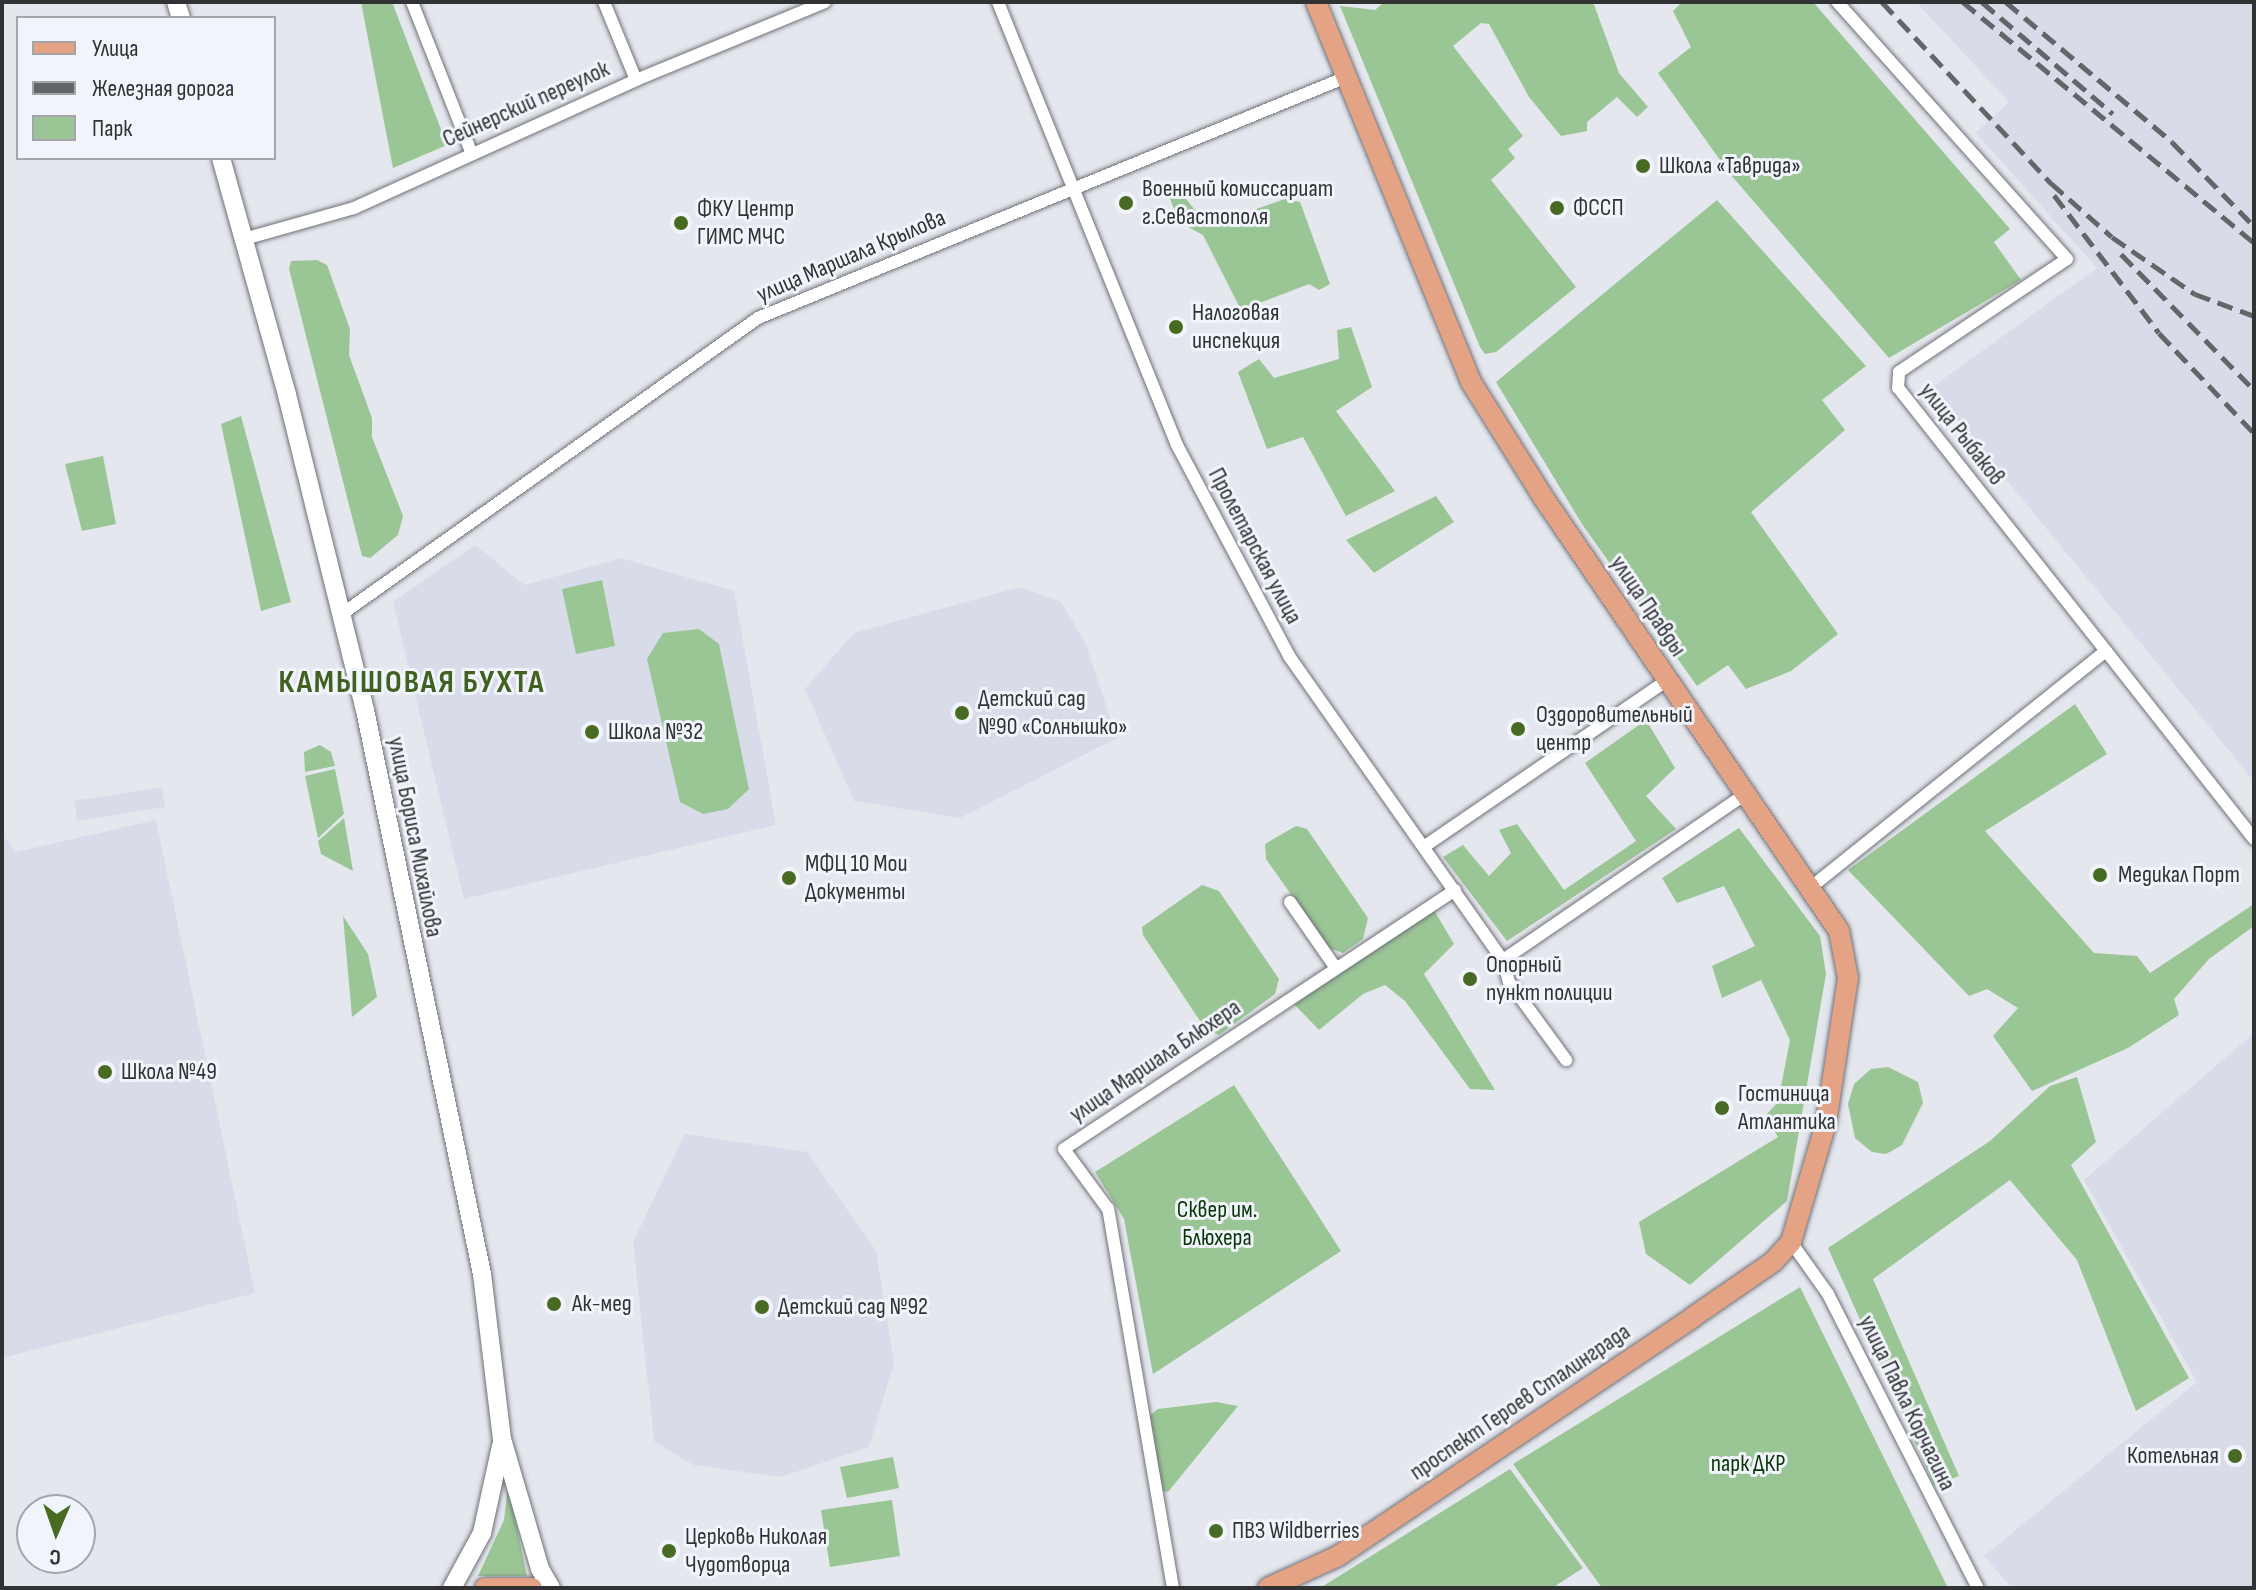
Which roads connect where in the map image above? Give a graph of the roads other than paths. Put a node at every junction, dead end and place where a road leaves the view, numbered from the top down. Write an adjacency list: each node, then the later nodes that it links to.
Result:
1 (412, 2): 10 (street)
2 (604, 2): 9 (street)
3 (825, 2): 7 (street, Сейнерский переулок)
4 (998, 2): 12 (street, Пролетарская улица)
5 (1316, 2): 8 (main road, улица Правды)
6 (1837, 2): 15 (street, улица Рыбаков)
7 (792, 8): 9 (street, Сейнерский переулок)
8 (1344, 78): 12 (street, улица Маршала Крылова); 16 (main road, улица Правды)
9 (636, 80): 10 (street, Сейнерский переулок)
10 (471, 152): 13 (street, Сейнерский переулок)
11 (222, 160): 13 (street, улица Бориса Михайлова)
12 (1074, 186): 14 (street, улица Маршала Крылова); 19 (street, Пролетарская улица)
13 (244, 239): 14 (street, улица Бориса Михайлова)
14 (342, 614): 27 (street, улица Бориса Михайлова)
15 (2106, 651): 18 (street); 20 (street)
16 (1667, 680): 17 (main road, улица Правды); 19 (street)
17 (1744, 795): 20 (main road, улица Правды); 23 (street)
18 (2254, 839)
19 (1425, 846): 21 (street, Пролетарская улица)
20 (1810, 888): 26 (main road, улица Правды)
21 (1455, 890): 23 (street, Пролетарская улица); 24 (street, улица Маршала Блюхера)
22 (1290, 902): 24 (street)
23 (1503, 960): 25 (street, Пролетарская улица)
24 (1335, 967): 32 (street, улица Маршала Блюхера)
25 (1566, 1060)
26 (1791, 1242): 33 (main road, проспект Героев Сталинграда); 34 (street, улица Павла Корчагина)
27 (502, 1439): 28 (street, улица Бориса Михайлова); 31 (street, улица Бориса Михайлова)
28 (452, 1588)
29 (485, 1588): 30 (main road)
30 (532, 1588)
31 (551, 1588)
32 (1173, 1588)
33 (1268, 1588)
34 (1978, 1588)

